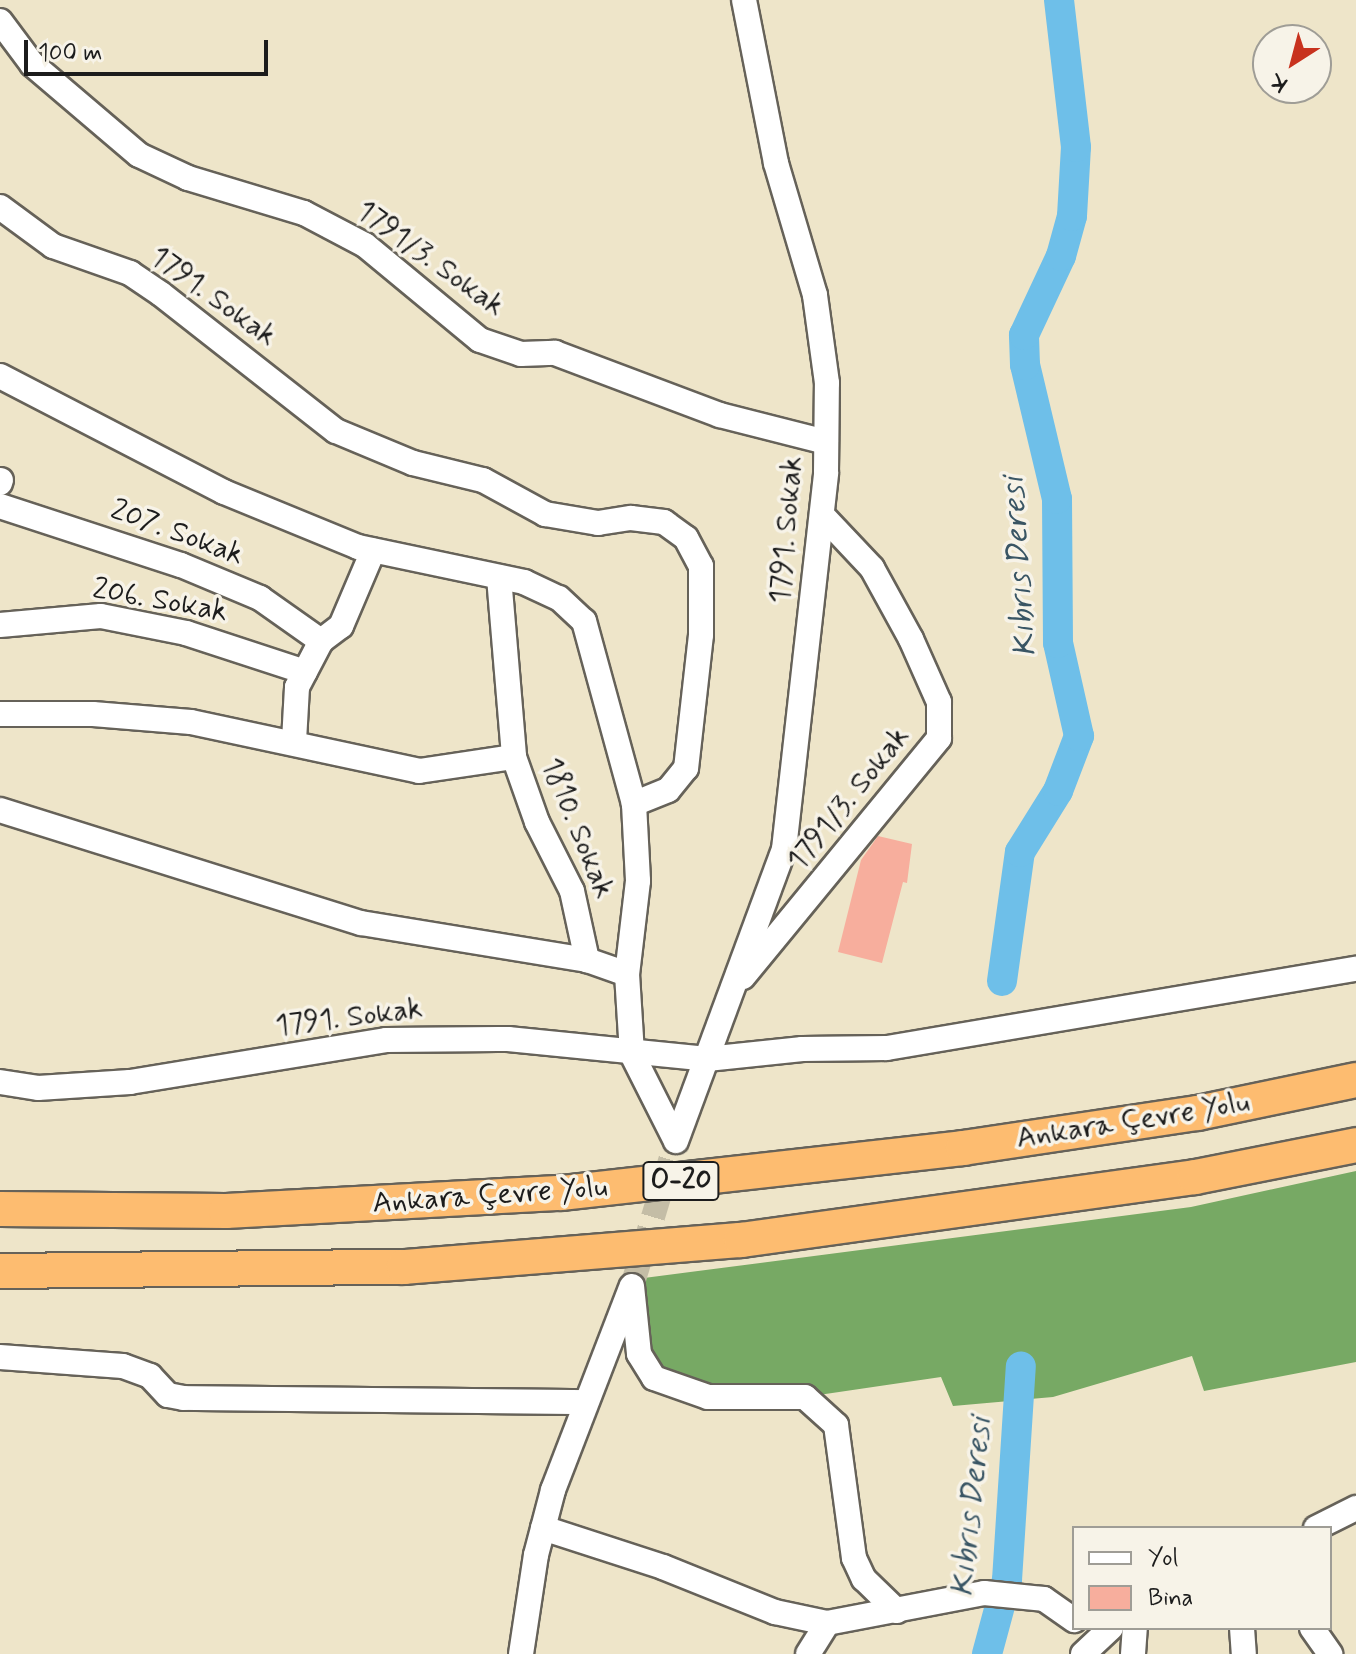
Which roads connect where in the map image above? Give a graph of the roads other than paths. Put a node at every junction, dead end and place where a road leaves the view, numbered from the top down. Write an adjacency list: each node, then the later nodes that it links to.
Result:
1 (744, 0): 5 (street, 1791. Sokak)
2 (0, 21): 5 (street, 1791/3. Sokak)
3 (0, 207): 16 (street, 1791. Sokak)
4 (0, 376): 8 (street)
5 (826, 442): 7 (street, 1791. Sokak)
6 (0, 506): 11 (street, 207. Sokak)
7 (822, 515): 21 (street, 1791. Sokak); 21 (street, 1791/3. Sokak)
8 (373, 551): 9 (street); 11 (street)
9 (499, 577): 15 (street, 1810. Sokak); 16 (street)
10 (0, 625): 12 (street, 206. Sokak)
11 (321, 641): 12 (street)
12 (305, 672): 14 (street)
13 (0, 714): 14 (street)
14 (294, 741): 15 (street)
15 (514, 757): 18 (street, 1810. Sokak)
16 (634, 804): 20 (street)
17 (0, 810): 18 (street)
18 (587, 960): 20 (street)
19 (1356, 969): 23 (street)
20 (627, 974): 22 (street)
21 (734, 988): 23 (street, 1791. Sokak)
22 (632, 1054): 23 (street, 1791. Sokak); 23 (street, 1791. Sokak); 25 (street, 1791. Sokak)
23 (707, 1059)
24 (1356, 1080): 27 (highway, Ankara Çevre Yolu / O-20)
25 (0, 1082)
26 (1356, 1145): 28 (highway, Ankara Çevre Yolu / O-20)
27 (0, 1209)
28 (0, 1271)
29 (0, 1357): 30 (street)
30 (585, 1402): 33 (street); 34 (street)
31 (1356, 1508): 32 (street)
32 (1320, 1526)
33 (543, 1528): 36 (street); 42 (street)
34 (897, 1611): 35 (street); 36 (street)
35 (1072, 1618)
36 (827, 1623): 43 (street)
37 (1079, 1630): 44 (street)
38 (1109, 1630): 44 (street)
39 (1135, 1630): 45 (street)
40 (1242, 1630): 46 (street)
41 (1313, 1630): 47 (street)
42 (521, 1654)
43 (808, 1654)
44 (1083, 1654)
45 (1133, 1654)
46 (1244, 1654)
47 (1330, 1654)

